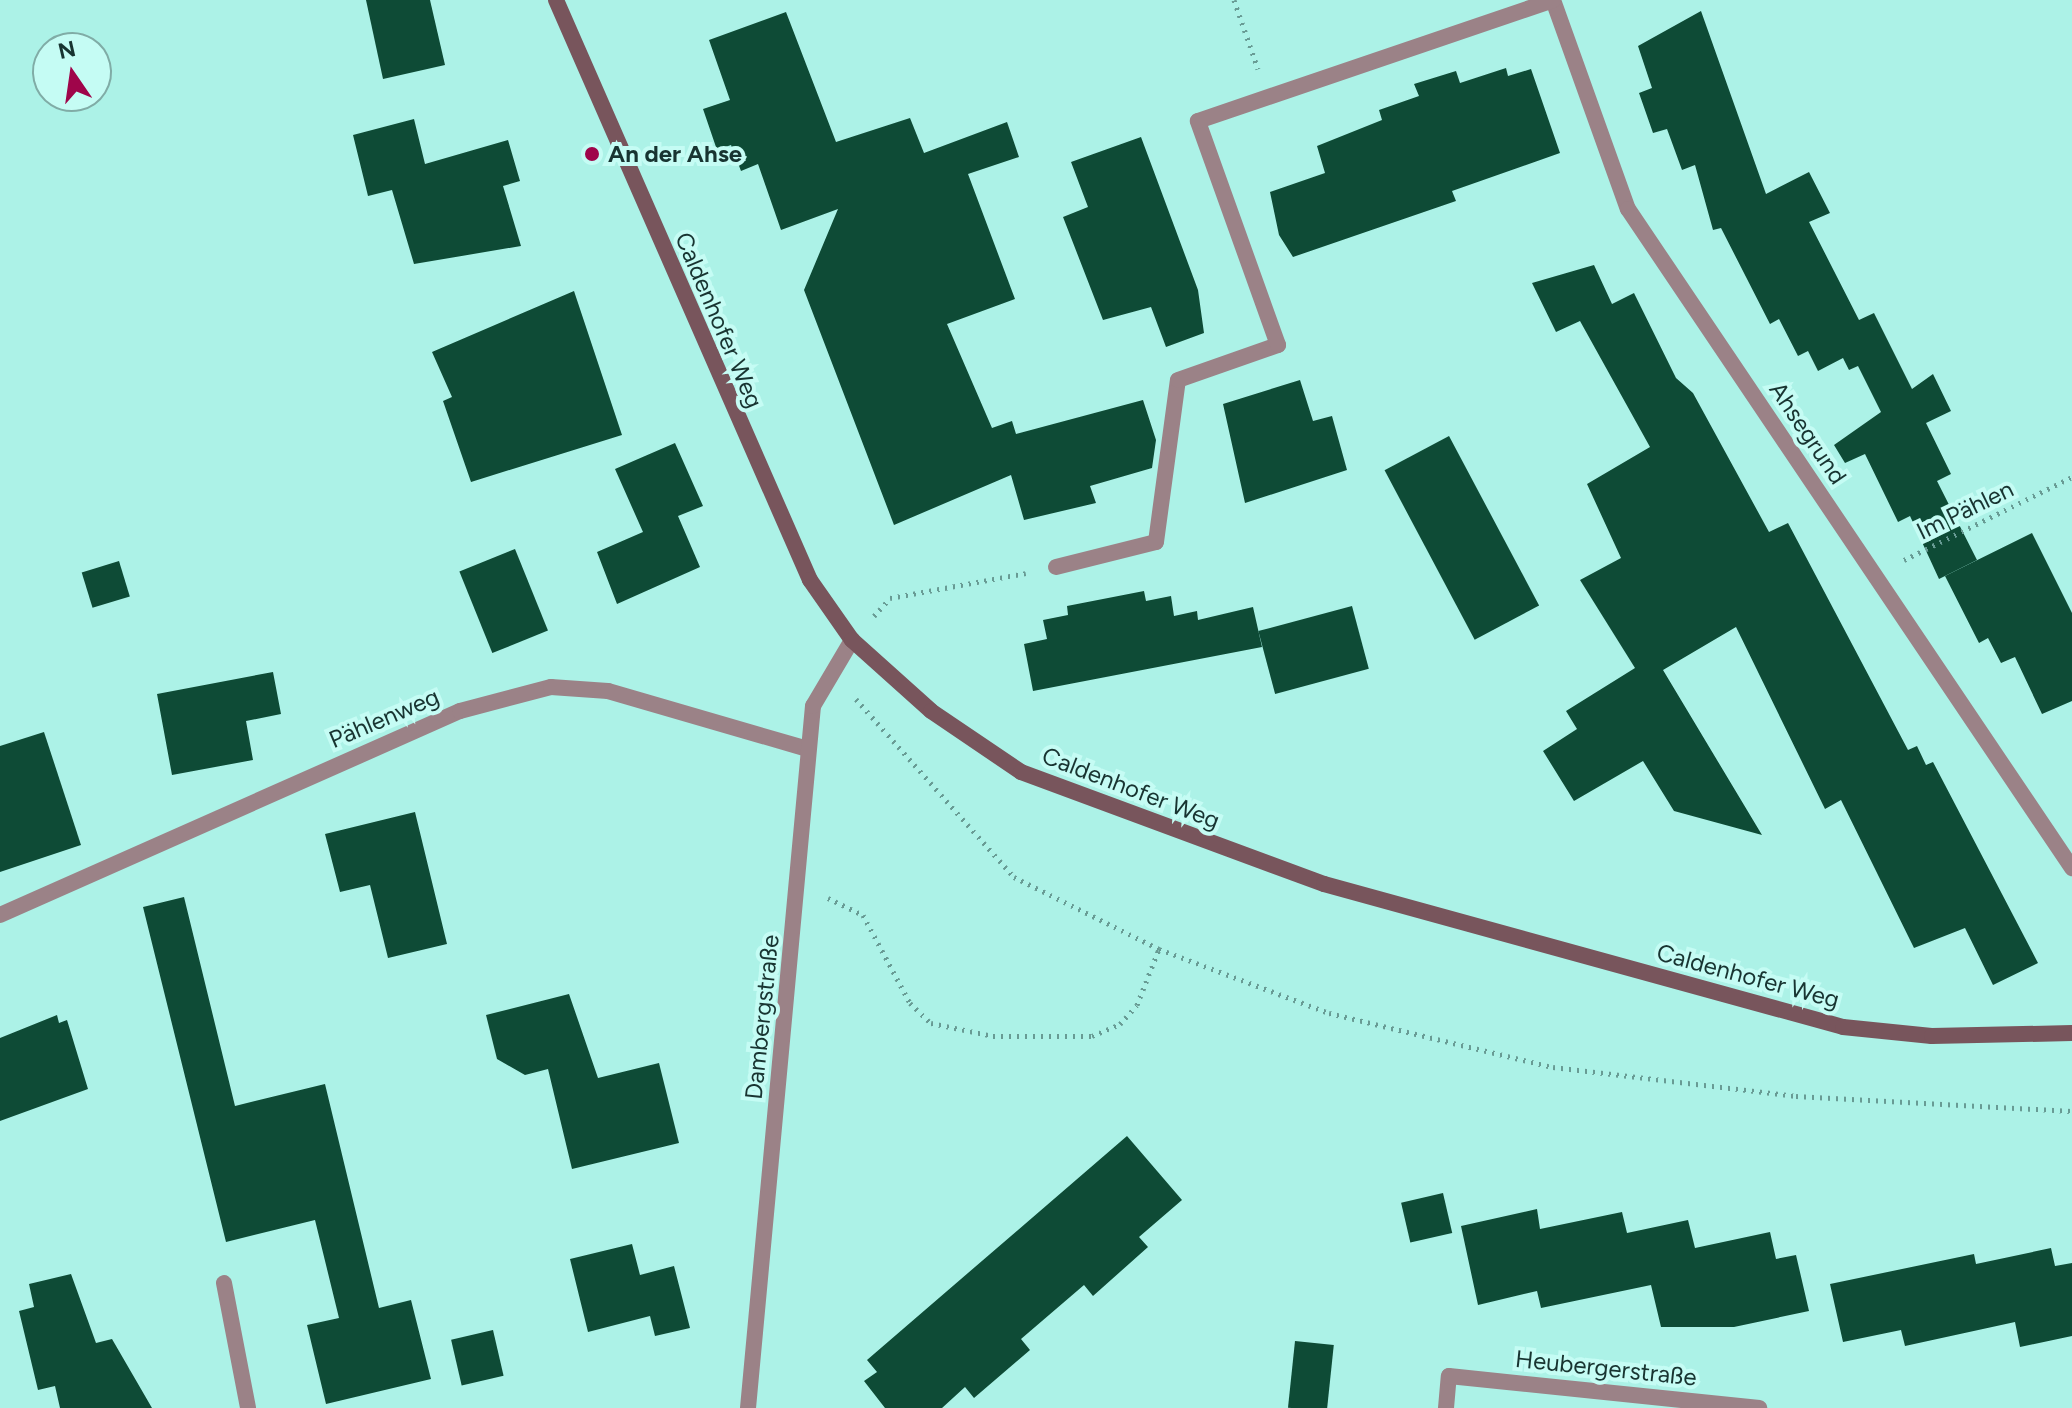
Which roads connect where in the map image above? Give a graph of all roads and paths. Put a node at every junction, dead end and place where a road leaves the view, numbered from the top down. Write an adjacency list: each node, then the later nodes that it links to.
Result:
1 (556, 0): 8 (main road, Caldenhofer Weg)
2 (1234, 0): 4 (path)
3 (1553, 0): 4 (street, Ahsegrund); 7 (street, Ahsegrund)
4 (1268, 96): 6 (street, Ahsegrund)
5 (2072, 477): 7 (path, Im Pählen)
6 (1056, 567): 8 (path)
7 (1875, 575): 11 (street, Ahsegrund)
8 (852, 640): 9 (street, Dambergstraße); 15 (main road, Caldenhofer Weg)
9 (830, 672): 10 (street, Dambergstraße); 14 (path)
10 (807, 749): 12 (street, Dambergstraße); 13 (street, Pählenweg)
11 (2072, 868)
12 (799, 894): 14 (path); 19 (street, Dambergstraße)
13 (0, 915)
14 (1159, 949): 16 (path)
15 (2072, 1033)
16 (2072, 1111)
17 (224, 1283): 18 (street)
18 (248, 1408)
19 (748, 1408)
20 (1446, 1408): 21 (street, Heubergerstraße)
21 (1759, 1408)

